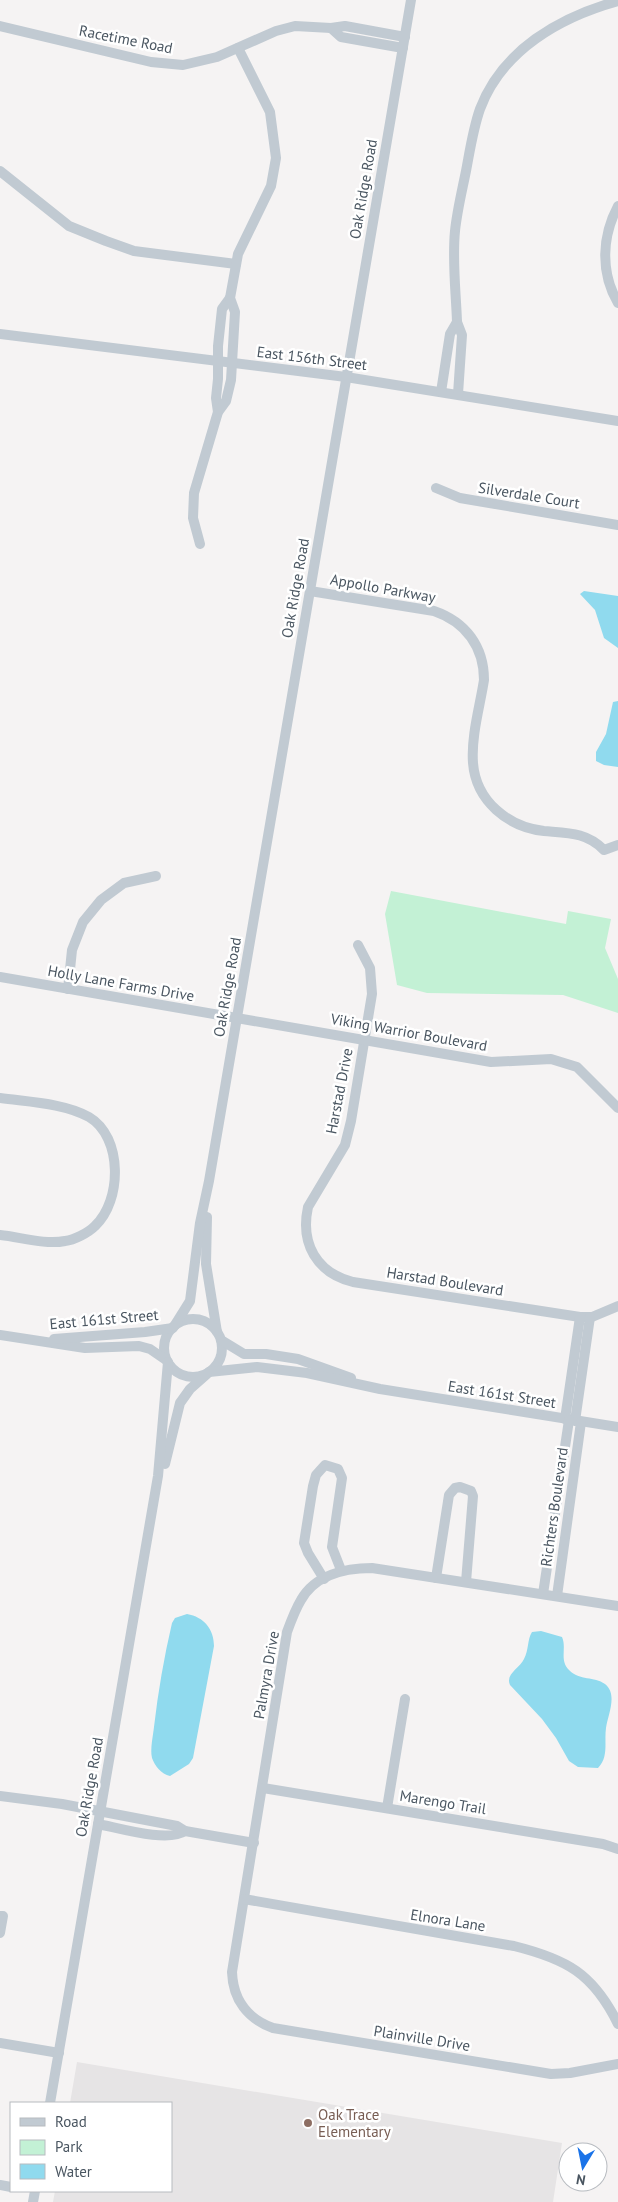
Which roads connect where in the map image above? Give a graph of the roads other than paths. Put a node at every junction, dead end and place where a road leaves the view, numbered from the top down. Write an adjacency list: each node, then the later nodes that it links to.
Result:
1 (411, 0): 5 (street, Oak Ridge Road)
2 (618, 1): 13 (street)
3 (0, 26): 6 (street, Racetime Road)
4 (331, 28): 5 (street, Racetime Road); 6 (street, Racetime Road); 7 (street, Racetime Road)
5 (405, 37): 7 (street, Oak Ridge Road)
6 (238, 48): 10 (street)
7 (403, 48): 17 (street, Oak Ridge Road)
8 (0, 171): 10 (street)
9 (616, 210): 12 (street)
10 (236, 264): 11 (street)
11 (230, 298): 15 (street); 16 (street)
12 (618, 303)
13 (457, 322): 18 (street); 19 (street)
14 (0, 334): 15 (street, East 156th Street)
15 (218, 362): 16 (street, East 156th Street); 20 (street)
16 (233, 363): 17 (street, East 156th Street); 20 (street)
17 (346, 377): 18 (street, East 156th Street); 25 (street, Oak Ridge Road)
18 (441, 392): 19 (street, East 156th Street)
19 (458, 394): 21 (street, East 156th Street)
20 (218, 412): 24 (street)
21 (618, 421)
22 (436, 488): 23 (street, Silverdale Court)
23 (618, 525)
24 (200, 544)
25 (310, 591): 26 (street, Appollo Parkway); 31 (street, Oak Ridge Road)
26 (618, 845)
27 (156, 876): 30 (street)
28 (358, 945): 32 (street, Harstad Drive)
29 (0, 977): 30 (street, Holly Lane Farms Drive)
30 (68, 989): 31 (street, Holly Lane Farms Drive)
31 (237, 1019): 32 (street, Viking Warrior Boulevard); 35 (street, Oak Ridge Road)
32 (364, 1040): 34 (street, Viking Warrior Boulevard); 37 (street, Harstad Drive)
33 (0, 1098): 36 (street)
34 (618, 1108)
35 (209, 1181): 40 (street, Oak Ridge Road); 42 (street, Oak Ridge Road)
36 (0, 1235)
37 (314, 1257): 39 (street, Harstad Boulevard)
38 (618, 1306): 39 (street)
39 (585, 1317): 47 (street)
40 (174, 1326): 42 (street); 43 (street, East 161st Street); 44 (street)
41 (0, 1335): 43 (street, East 161st Street)
42 (219, 1336): 45 (street); 46 (street, East 161st Street)
43 (38, 1340): 44 (street, East 161st Street)
44 (167, 1361): 45 (street); 49 (street, Oak Ridge Road)
45 (208, 1372): 46 (street, East 161st Street); 49 (street, Oak Ridge Road)
46 (380, 1389): 47 (street, East 161st Street)
47 (572, 1420): 48 (street, East 161st Street); 54 (street, Richters Boulevard); 55 (street, Richters Boulevard)
48 (618, 1427)
49 (158, 1476): 61 (street, Oak Ridge Road)
50 (341, 1570): 51 (street, Palmyra Drive); 52 (street, Palmyra Drive); 52 (street)
51 (436, 1578): 53 (street, Palmyra Drive); 53 (street)
52 (324, 1579): 58 (street, Palmyra Drive)
53 (466, 1582): 54 (street, Palmyra Drive)
54 (543, 1594): 55 (street, Palmyra Drive)
55 (556, 1596): 56 (street, Palmyra Drive)
56 (618, 1606)
57 (405, 1699): 60 (street)
58 (263, 1788): 60 (street, Marengo Trail); 64 (street, Palmyra Drive)
59 (0, 1796): 61 (street)
60 (387, 1808): 65 (street, Marengo Trail)
61 (100, 1811): 62 (street, Oak Ridge Road); 63 (street)
62 (98, 1824): 63 (street); 72 (street, Oak Ridge Road)
63 (185, 1831): 64 (street)
64 (254, 1843): 66 (street, Palmyra Drive)
65 (618, 1849)
66 (244, 1900): 69 (street, Palmyra Drive); 70 (street, Elnora Lane)
67 (0, 1916): 68 (street)
68 (0, 1933)
69 (236, 1995): 73 (street, Plainville Drive)
70 (618, 2024)
71 (0, 2043): 72 (street)
72 (59, 2053): 74 (street, Oak Ridge Road)
73 (618, 2064)
74 (50, 2102)

